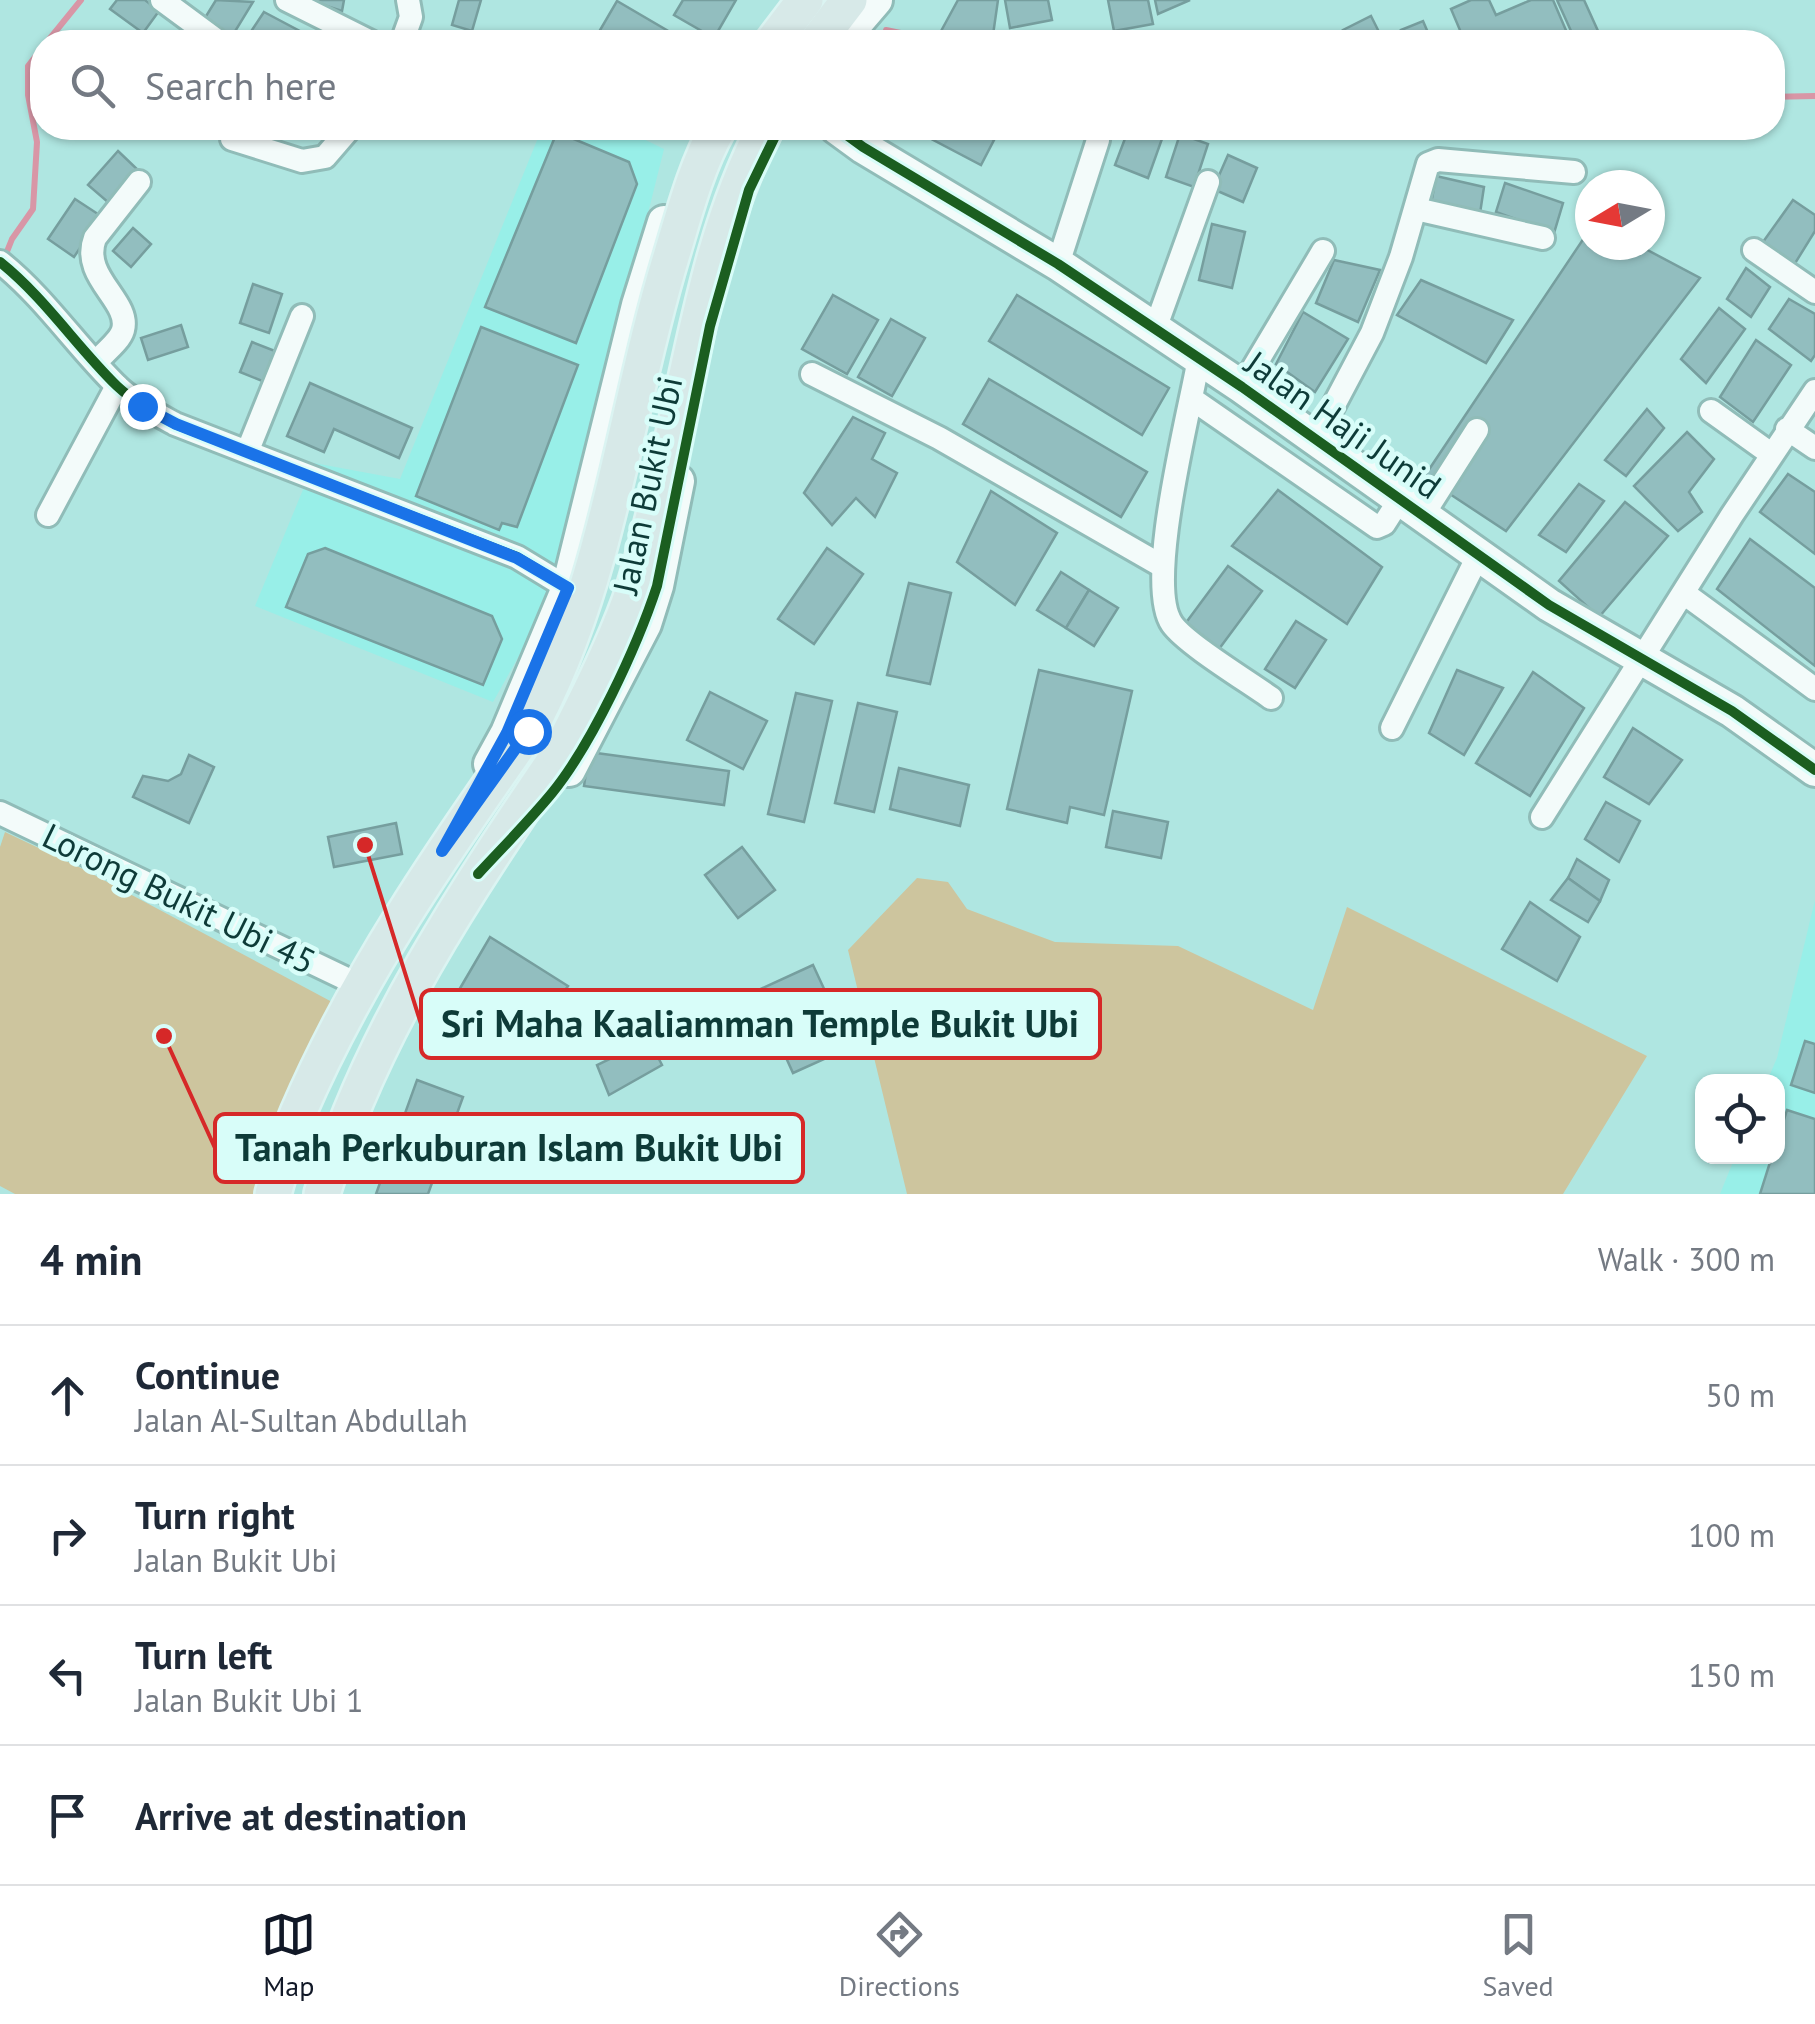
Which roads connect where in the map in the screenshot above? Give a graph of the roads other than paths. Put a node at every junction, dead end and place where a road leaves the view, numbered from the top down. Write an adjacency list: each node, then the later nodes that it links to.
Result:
1 (162, 0): 8 (street)
2 (286, 0): 9 (street)
3 (408, 0): 10 (street)
4 (791, 0): 11 (street)
5 (804, 0): 12 (main road)
6 (850, 0): 13 (main road)
7 (876, 0): 14 (street)
8 (203, 30)
9 (347, 30)
10 (406, 30)
11 (767, 30)
12 (782, 30)
13 (826, 30)
14 (850, 30)
15 (235, 140): 16 (street)
16 (340, 140)
17 (696, 140): 33 (street, Jalan Bukit Ubi)
18 (713, 140): 64 (main road, bridge)
19 (759, 140): 65 (main road, bridge)
20 (773, 140): 35 (street, Jalan Bukit Ubi)
21 (859, 140): 31 (street, Jalan Haji Junid)
22 (1098, 140): 31 (street)
23 (1574, 172): 26 (street)
24 (138, 182): 38 (street)
25 (1208, 182): 36 (street)
26 (1416, 209): 27 (street); 47 (street)
27 (1543, 238)
28 (1324, 250): 41 (street)
29 (1754, 250): 32 (street)
30 (0, 262): 38 (street)
31 (1058, 264): 36 (street, Jalan Haji Junid)
32 (1815, 292)
33 (638, 305): 35 (street); 55 (street, Jalan Bukit Ubi)
34 (302, 316): 49 (street)
35 (710, 326): 65 (street, Jalan Bukit Ubi)
36 (1155, 329): 37 (street, Jalan Haji Junid)
37 (1199, 358): 41 (street, Jalan Haji Junid); 43 (street)
38 (96, 362): 40 (street)
39 (812, 374): 54 (street)
40 (118, 386): 49 (street); 52 (street)
41 (1242, 387): 47 (street, Jalan Haji Junid)
42 (1815, 391): 45 (street)
43 (1192, 399): 51 (street); 54 (street)
44 (1711, 410): 50 (street)
45 (1788, 429): 48 (street); 50 (street)
46 (1477, 430): 51 (street)
47 (1316, 440): 51 (street, Jalan Haji Junid)
48 (1815, 448)
49 (248, 450): 55 (street)
50 (1772, 454): 56 (street)
51 (1411, 507): 53 (street, Jalan Haji Junid)
52 (48, 515)
53 (1480, 554): 57 (street, Jalan Haji Junid); 60 (street)
54 (1162, 566): 59 (street)
55 (568, 588): 64 (street, Jalan Bukit Ubi)
56 (1685, 594): 57 (street); 58 (street)
57 (1642, 658): 61 (street, Jalan Haji Junid); 63 (street)
58 (1815, 690)
59 (1272, 698)
60 (1392, 728)
61 (1815, 770)
62 (0, 813): 66 (street, Lorong Bukit Ubi 45)
63 (1542, 817)
64 (442, 851): 66 (main road)
65 (478, 874): 68 (main road)
66 (358, 986): 67 (main road)
67 (273, 1194)
68 (322, 1194)

